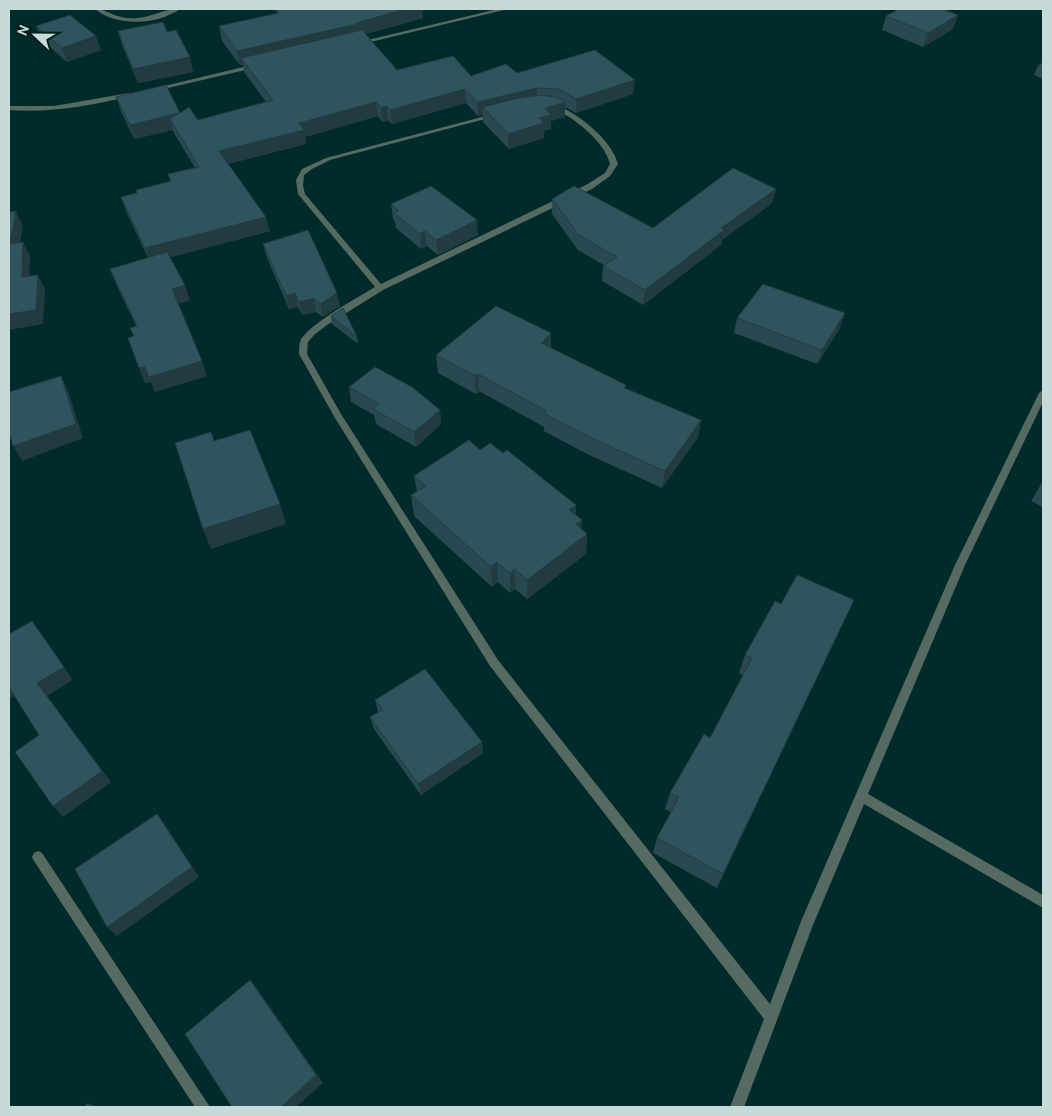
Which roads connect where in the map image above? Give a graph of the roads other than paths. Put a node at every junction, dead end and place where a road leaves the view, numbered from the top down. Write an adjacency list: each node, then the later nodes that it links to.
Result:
1 (98, 9): 2 (street)
2 (178, 9)
3 (505, 9): 4 (street)
4 (351, 45)
5 (265, 64): 6 (street)
6 (151, 90)
7 (132, 94): 9 (street)
8 (549, 106): 11 (street)
9 (9, 108)
10 (508, 112): 11 (street)
11 (380, 288): 16 (street)
12 (1043, 393): 13 (street)
13 (862, 797): 15 (street); 16 (street)
14 (38, 857): 17 (street)
15 (1043, 902)
16 (770, 1017): 18 (street)
17 (203, 1107)
18 (737, 1107)

